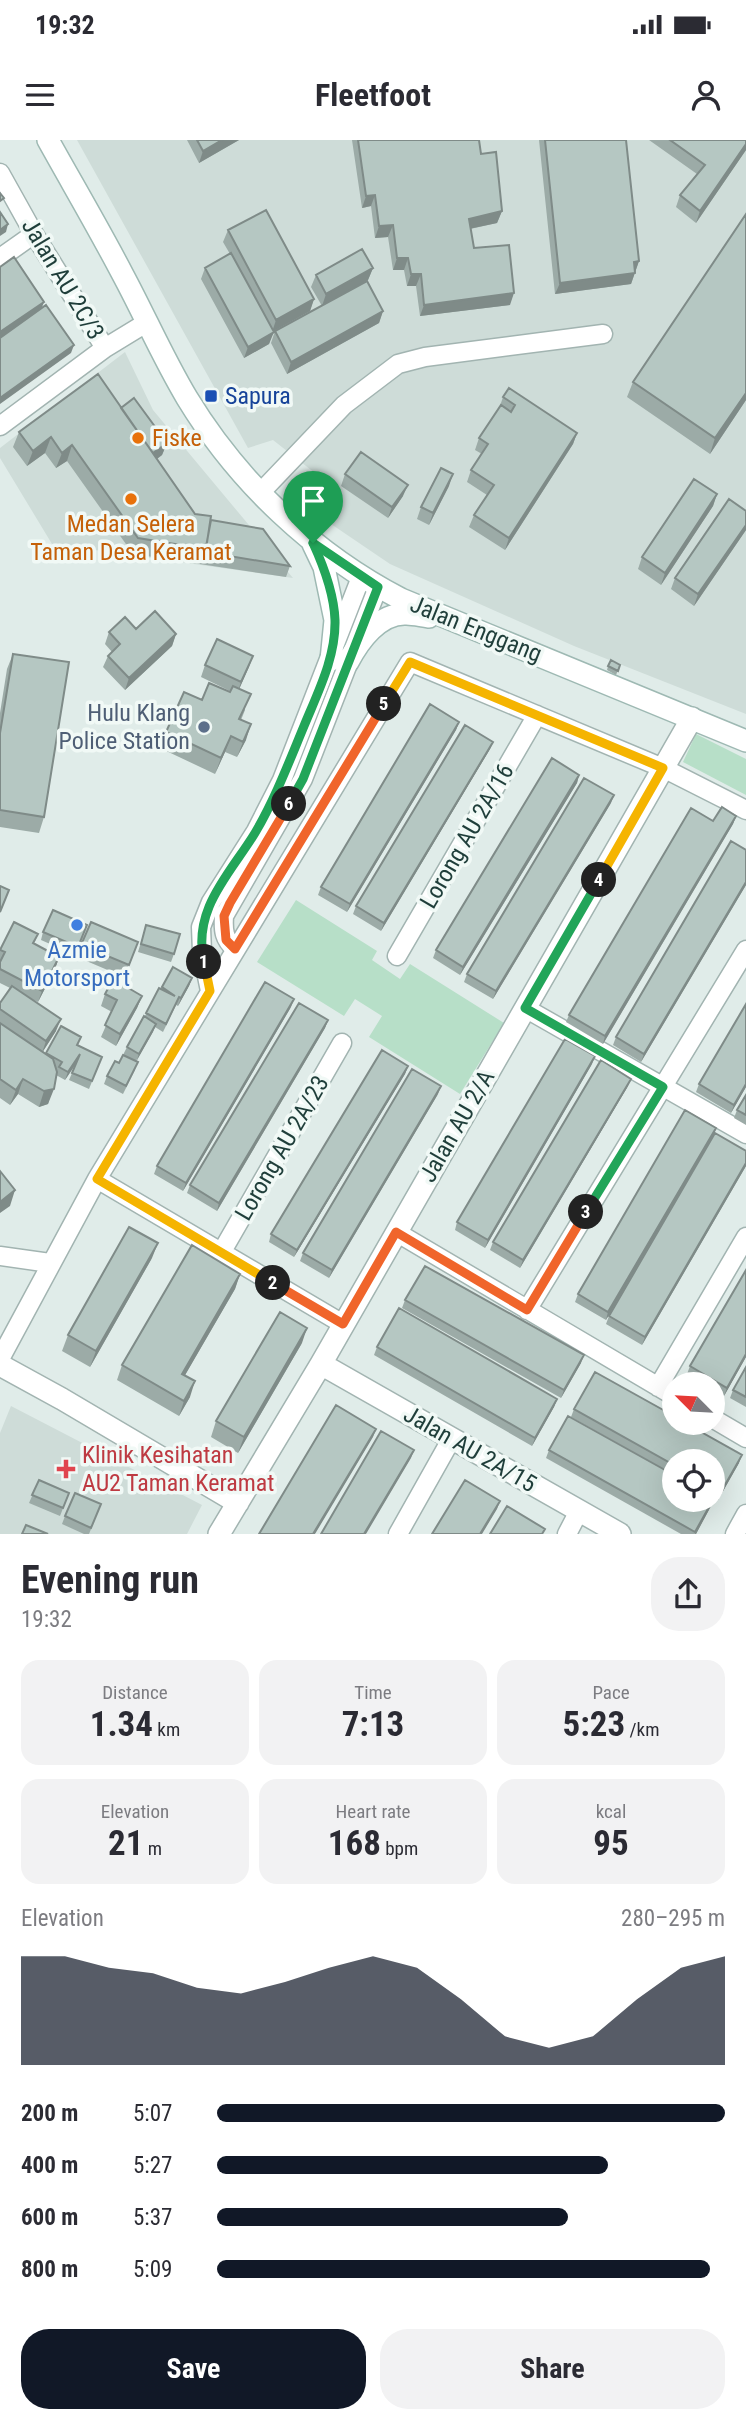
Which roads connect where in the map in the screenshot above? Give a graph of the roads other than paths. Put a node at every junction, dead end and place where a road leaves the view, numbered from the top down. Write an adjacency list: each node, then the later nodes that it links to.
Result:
1 (48, 140): 5 (street, Jalan Enggang)
2 (0, 173): 3 (street, Jalan AU 2C/3)
3 (34, 234): 4 (street); 7 (street, Jalan AU 2C/3)
4 (0, 258)
5 (146, 323): 7 (street); 9 (street, Jalan Enggang)
6 (603, 334): 9 (street)
7 (104, 348): 8 (street)
8 (0, 426)
9 (261, 492): 10 (street, Jalan Enggang)
10 (313, 543): 11 (street, Jalan Enggang); 13 (street)
11 (369, 582): 12 (street, Jalan Enggang); 13 (street)
12 (455, 620): 13 (street); 15 (street, Jalan Enggang)
13 (339, 661): 19 (street); 22 (street)
14 (537, 715): 17 (street); 19 (street); 21 (street, Lorong AU 2A/16)
15 (692, 718): 16 (street, Jalan Enggang); 17 (street, Jalan AU 2/A)
16 (746, 741)
17 (663, 768): 18 (street); 23 (street, Jalan AU 2/A)
18 (746, 810)
19 (235, 949): 22 (street)
20 (746, 950): 25 (street)
21 (397, 956)
22 (210, 991): 27 (street)
23 (525, 1008): 25 (street); 28 (street, Jalan AU 2/A)
24 (342, 1043): 30 (street, Lorong AU 2A/23)
25 (663, 1087): 26 (street); 33 (street)
26 (746, 1134)
27 (97, 1179): 30 (street); 32 (street)
28 (396, 1232): 33 (street); 34 (street, Jalan AU 2/A)
29 (746, 1237): 38 (street)
30 (222, 1253): 34 (street)
31 (0, 1256): 32 (street)
32 (50, 1263): 35 (street)
33 (527, 1310): 38 (street)
34 (343, 1324): 36 (street, Jalan AU 2/A)
35 (0, 1359)
36 (321, 1364): 41 (street, Jalan AU 2A/15); 43 (street, Jalan AU 2/A)
37 (0, 1365): 43 (street)
38 (658, 1387): 39 (street)
39 (662, 1389)
40 (725, 1426): 42 (street)
41 (452, 1438): 44 (street, Jalan AU 2A/15); 47 (street)
42 (746, 1438)
43 (238, 1503): 46 (street, Jalan AU 2/A)
44 (579, 1511): 48 (street); 49 (street, Jalan AU 2A/15)
45 (746, 1514): 50 (street)
46 (219, 1534)
47 (398, 1534)
48 (567, 1534)
49 (620, 1534)
50 (735, 1534)

